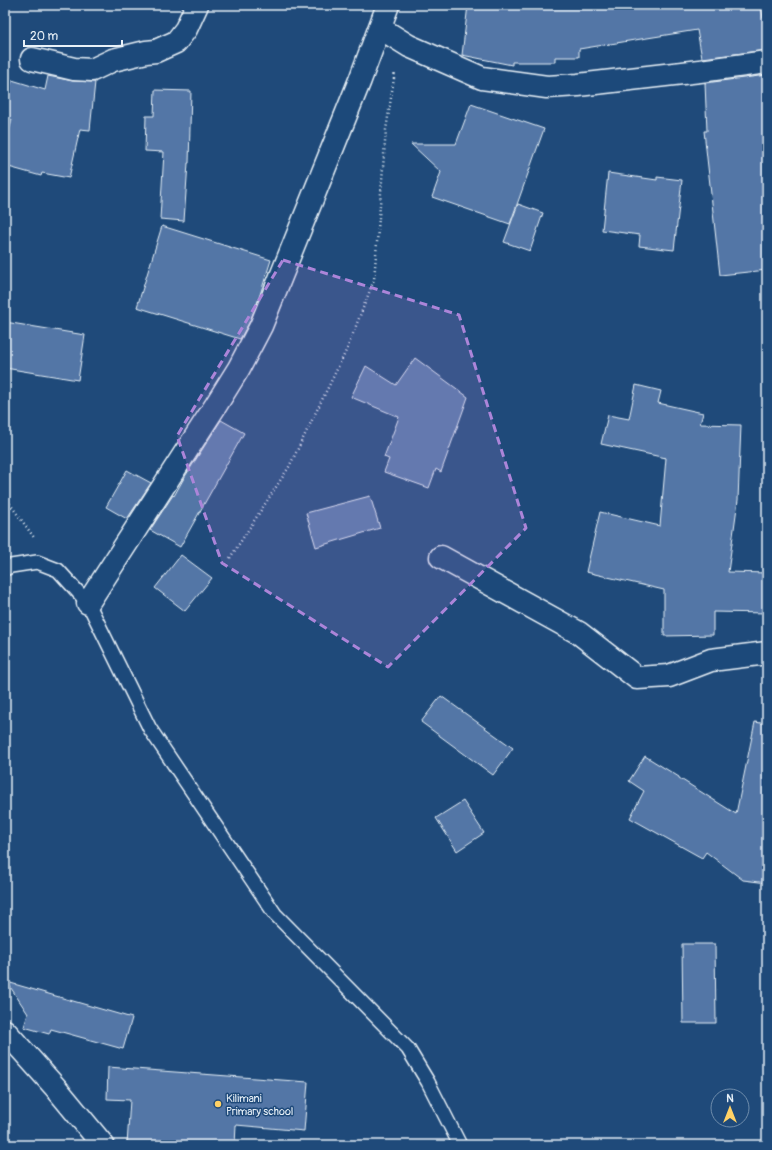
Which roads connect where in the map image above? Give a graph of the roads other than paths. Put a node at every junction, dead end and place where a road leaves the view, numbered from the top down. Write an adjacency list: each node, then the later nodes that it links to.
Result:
1 (197, 5): 4 (street)
2 (388, 5): 3 (street)
3 (380, 28): 5 (street); 8 (street)
4 (32, 59)
5 (767, 62)
6 (441, 557): 9 (street)
7 (5, 569): 8 (lane)
8 (88, 603): 12 (lane)
9 (767, 653)
10 (5, 1032): 11 (street)
11 (103, 1145)
12 (460, 1145)

